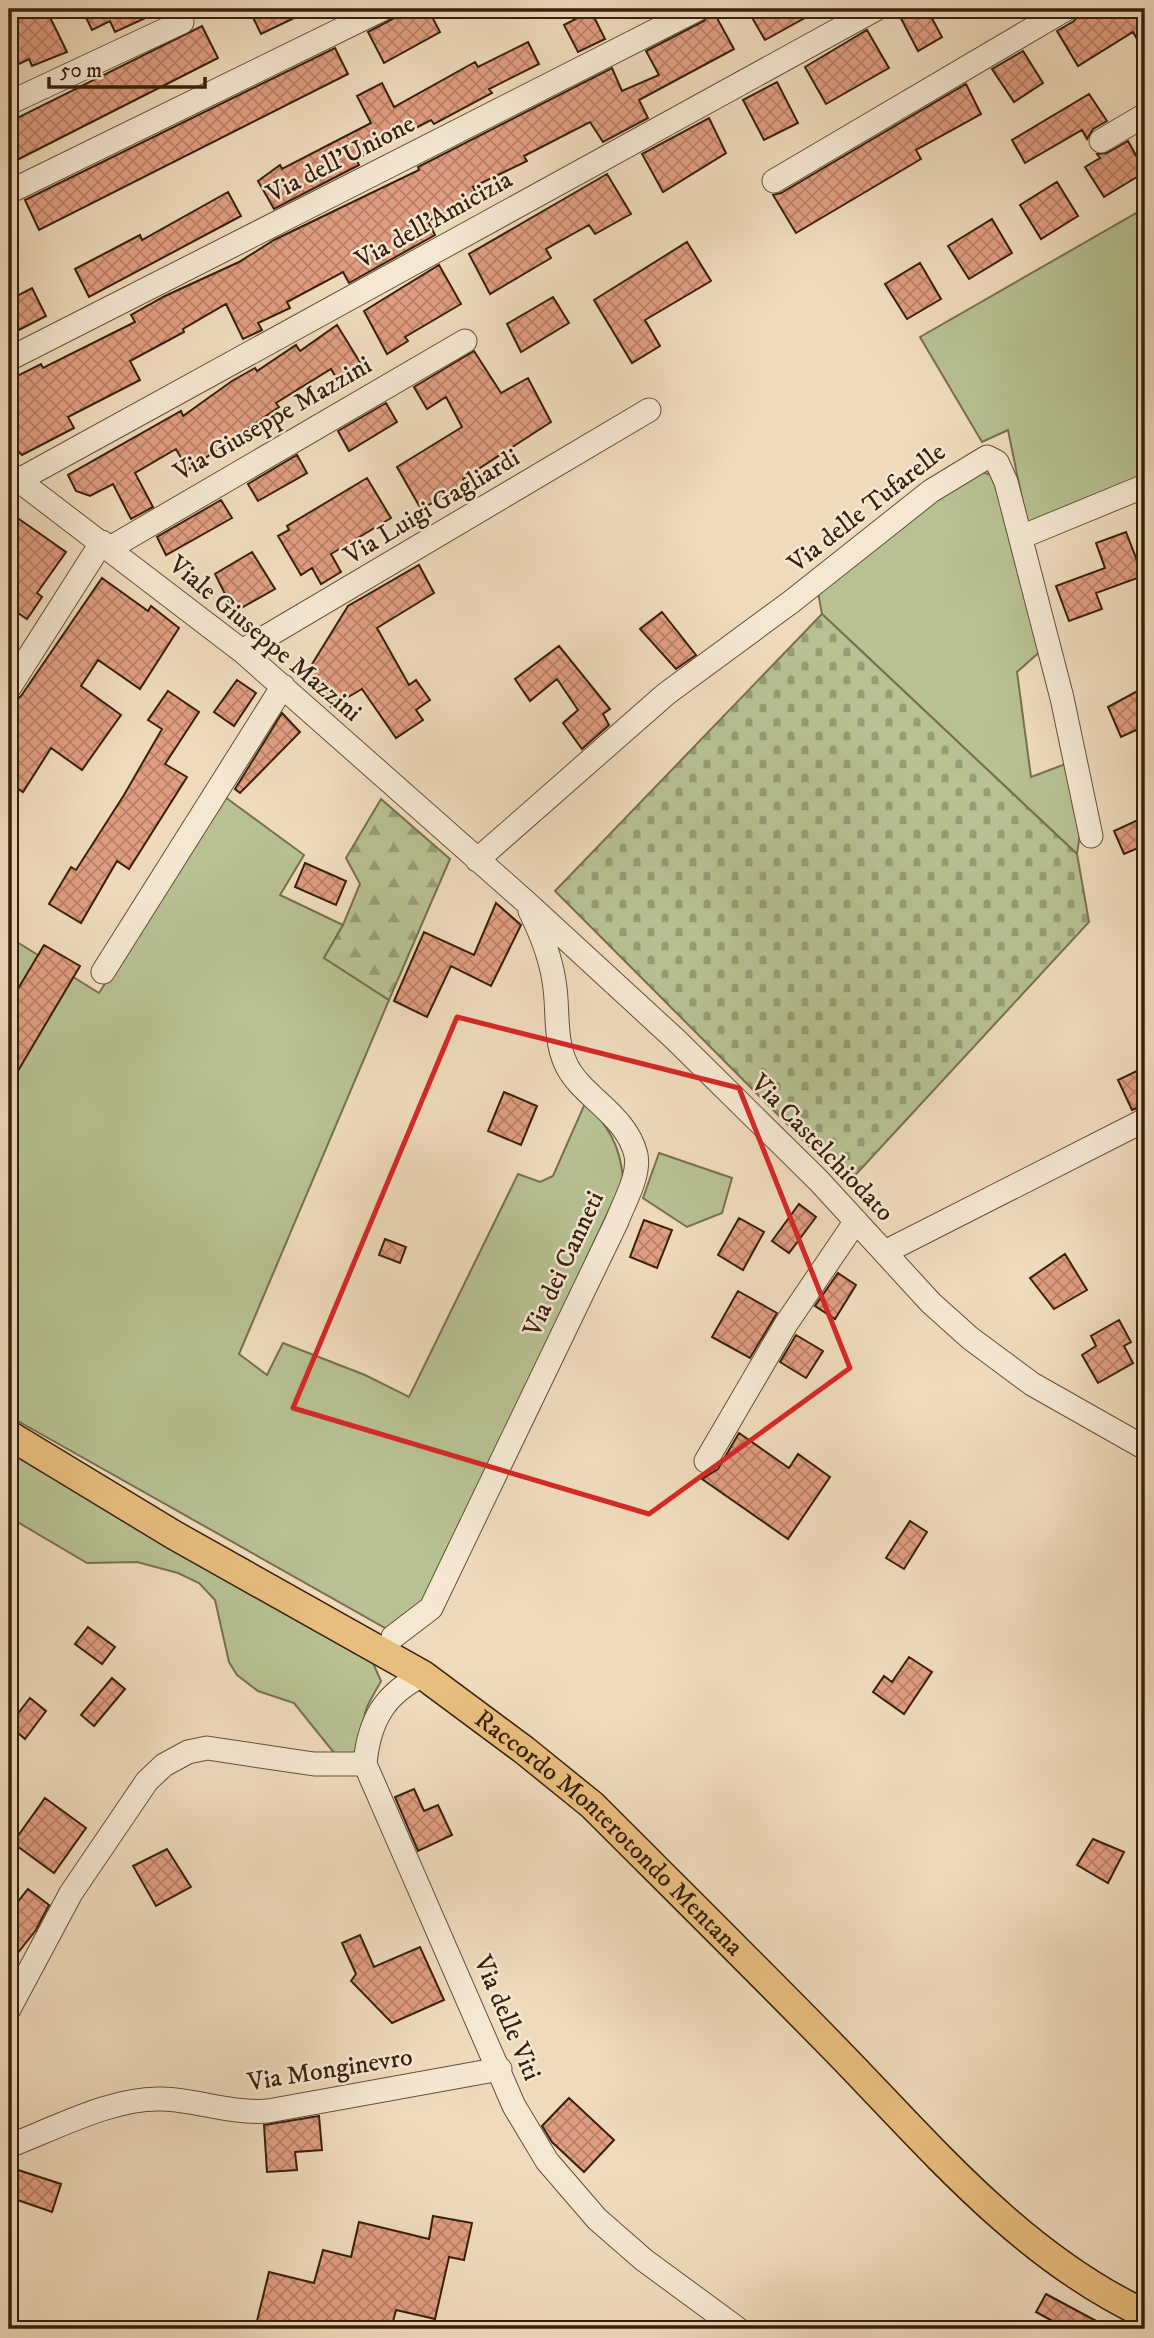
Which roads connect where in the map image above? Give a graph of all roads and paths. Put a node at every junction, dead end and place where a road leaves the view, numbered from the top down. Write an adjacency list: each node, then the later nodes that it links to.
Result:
1 (383, 9): 10 (street)
2 (698, 9): 12 (street, Via dell'Unione)
3 (876, 9): 14 (street, Via dell'Amicizia)
4 (1066, 9): 9 (street)
5 (182, 22): 6 (street)
6 (9, 103)
7 (1145, 114): 8 (street)
8 (1101, 141)
9 (774, 181)
10 (9, 192)
11 (466, 341): 17 (street, Via Giuseppe Mazzini)
12 (9, 359)
13 (649, 410): 18 (street, Via Luigi Gagliardi)
14 (14, 477): 17 (street, Viale Giuseppe Mazzini)
15 (1145, 486): 16 (street)
16 (1021, 537): 21 (street, Via delle Tufarelle); 22 (street, Via delle Tufarelle)
17 (106, 545): 18 (street, Viale Giuseppe Mazzini); 20 (street)
18 (243, 651): 19 (street, Viale Giuseppe Mazzini)
19 (283, 686): 22 (street, Viale Giuseppe Mazzini); 24 (street)
20 (9, 688)
21 (1091, 836)
22 (477, 860): 23 (street, Via Castelchiodato)
23 (526, 902): 26 (street, Via Castelchiodato); 31 (street, Via dei Canneti)
24 (103, 972)
25 (1145, 1121): 27 (street)
26 (856, 1221): 27 (street, Via Castelchiodato); 30 (street)
27 (885, 1252): 29 (street, Via Castelchiodato)
28 (9, 1434): 32 (main road, Raccordo Monterotondo Mentana)
29 (1145, 1448)
30 (706, 1461)
31 (393, 1636)
32 (423, 1675): 33 (street); 37 (main road, Raccordo Monterotondo Mentana)
33 (365, 1764): 34 (street); 35 (street, Via delle Viti)
34 (9, 2009)
35 (499, 2069): 36 (street, Via Monginevro); 38 (street, Via delle Viti)
36 (9, 2146)
37 (1145, 2314)
38 (738, 2329)

